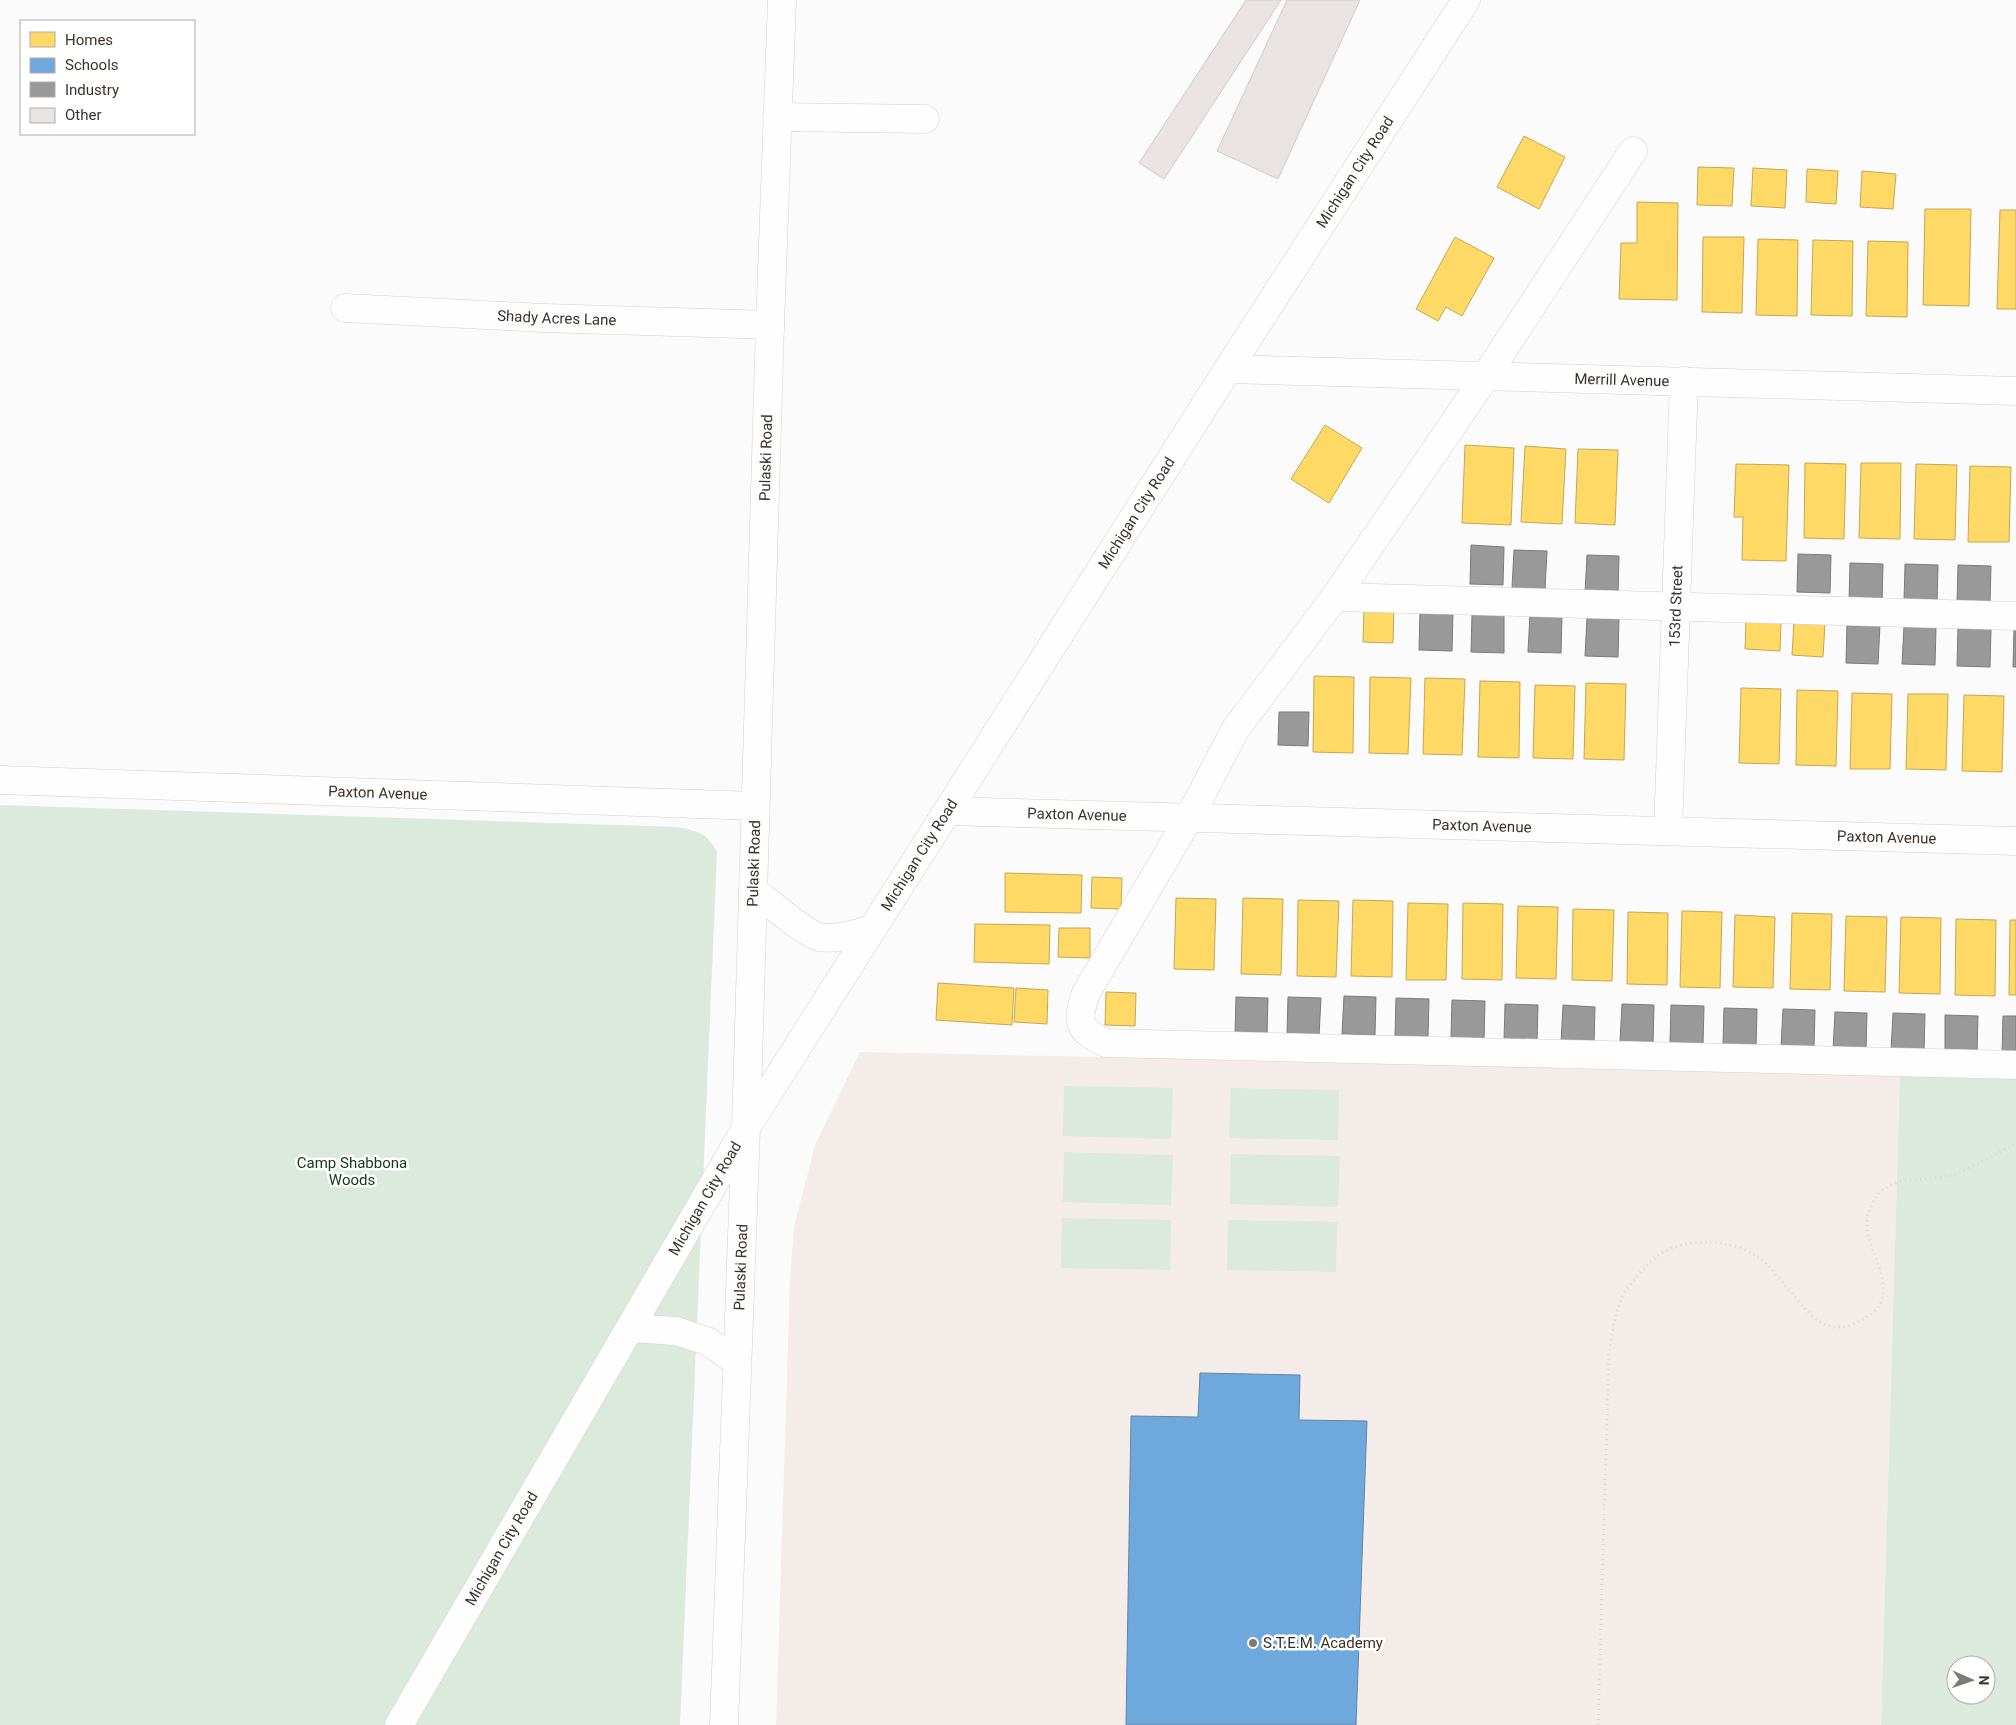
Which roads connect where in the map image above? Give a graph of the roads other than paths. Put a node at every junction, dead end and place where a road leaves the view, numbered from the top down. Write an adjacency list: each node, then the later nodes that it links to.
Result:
1 (782, 0): 3 (street, Pulaski Road)
2 (1466, 0): 8 (street, Michigan City Road)
3 (777, 117): 4 (street); 7 (street, Pulaski Road)
4 (925, 119)
5 (1632, 151): 9 (street)
6 (345, 308): 7 (street, Shady Acres Lane)
7 (770, 325): 16 (street, Pulaski Road)
8 (1228, 369): 9 (street, Merrill Avenue); 17 (street, Michigan City Road)
9 (1486, 376): 10 (street, Merrill Avenue); 12 (street)
10 (1684, 381): 11 (street, Merrill Avenue); 13 (street, 153rd Street)
11 (2016, 391)
12 (1335, 597): 13 (street); 18 (street)
13 (1676, 607): 14 (street); 19 (street, 153rd Street)
14 (2016, 616)
15 (0, 780): 16 (street, Paxton Avenue)
16 (755, 806): 21 (street, Pulaski Road)
17 (948, 811): 18 (street, Paxton Avenue); 22 (street, Michigan City Road)
18 (1189, 818): 19 (street, Paxton Avenue); 23 (street)
19 (1668, 832): 20 (street, Paxton Avenue)
20 (2016, 841)
21 (753, 890): 22 (street); 24 (street, Pulaski Road)
22 (872, 929): 24 (street, Michigan City Road)
23 (2016, 1064)
24 (746, 1128): 25 (street, Michigan City Road); 26 (street, Pulaski Road)
25 (631, 1328): 26 (street); 27 (street, Michigan City Road)
26 (737, 1362): 28 (street, Pulaski Road)
27 (399, 1725)
28 (724, 1725)

